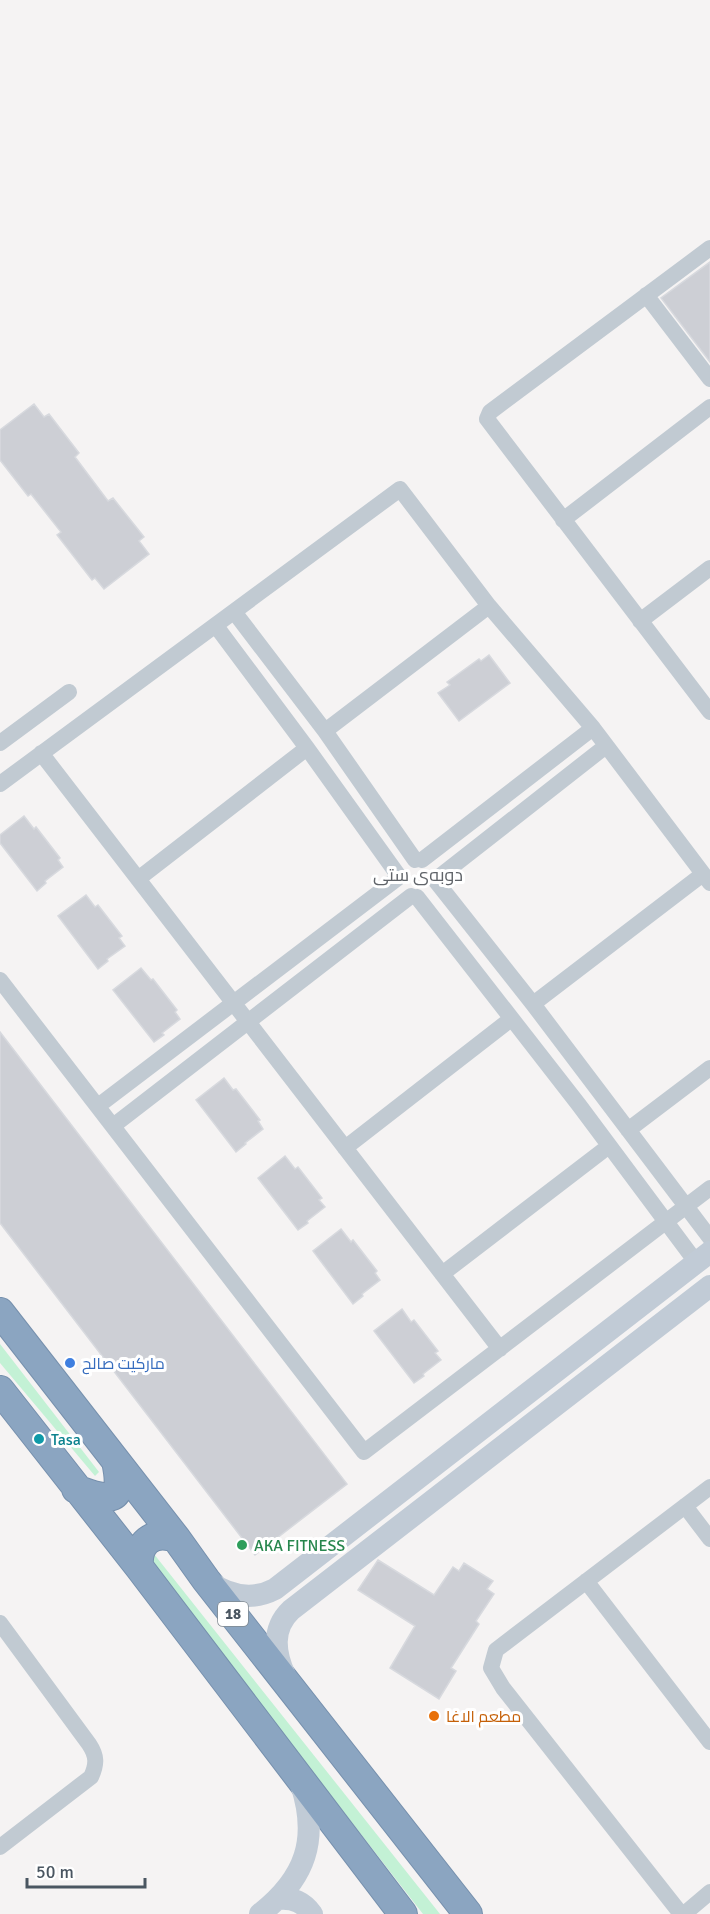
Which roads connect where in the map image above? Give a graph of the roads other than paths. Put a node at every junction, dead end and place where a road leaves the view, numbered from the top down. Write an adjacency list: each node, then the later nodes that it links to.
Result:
1 (710, 248): 2 (street)
2 (646, 295): 3 (street); 5 (street)
3 (710, 379)
4 (710, 407): 5 (street)
5 (564, 520): 9 (street)
6 (710, 568): 9 (street)
7 (489, 606): 8 (street); 13 (street); 14 (street)
8 (235, 613): 10 (street); 14 (street)
9 (640, 621): 12 (street)
10 (216, 626): 17 (street); 18 (street)
11 (69, 692): 15 (street)
12 (710, 712)
13 (592, 728): 16 (street); 20 (street)
14 (325, 731): 20 (street)
15 (0, 743)
16 (606, 746): 22 (street); 24 (street)
17 (307, 748): 21 (street); 23 (street)
18 (41, 753): 19 (street); 23 (street)
19 (0, 784)
20 (418, 860): 21 (street); 24 (street)
21 (398, 876): 25 (street); 27 (street)
22 (707, 878): 28 (street)
23 (138, 879): 27 (street)
24 (435, 880): 25 (street); 28 (street)
25 (414, 896): 29 (street); 30 (street)
26 (0, 980): 34 (street)
27 (233, 1003): 30 (street); 34 (street)
28 (533, 1004): 32 (street)
29 (511, 1019): 33 (street); 38 (street)
30 (248, 1022): 35 (street); 38 (street)
31 (710, 1068): 36 (street)
32 (598, 1090): 33 (street); 36 (street)
33 (579, 1105): 37 (street)
34 (98, 1106): 35 (street)
35 (113, 1126): 47 (street)
36 (628, 1130): 40 (street)
37 (609, 1146): 41 (street); 44 (street)
38 (345, 1148): 44 (street)
39 (710, 1188): 40 (street)
40 (686, 1206): 41 (street); 42 (street)
41 (666, 1221): 43 (street); 47 (street)
42 (710, 1238)
43 (703, 1257): 58 (street)
44 (441, 1274): 47 (street)
45 (710, 1286): 59 (street)
46 (0, 1312): 49 (highway, 18)
47 (500, 1349)
48 (0, 1390): 51 (highway)
49 (116, 1461): 51 (highway); 53 (highway, 18)
50 (710, 1487): 52 (street)
51 (76, 1489): 55 (highway)
52 (685, 1506): 54 (street); 57 (street)
53 (176, 1538): 55 (highway); 56 (highway, 18)
54 (710, 1539)
55 (139, 1568): 63 (highway)
56 (206, 1580): 58 (street); 61 (highway, 18)
57 (586, 1581): 62 (street); 71 (street)
58 (268, 1592): 59 (street)
59 (286, 1615): 61 (street)
60 (0, 1623): 64 (street)
61 (289, 1685): 70 (highway, 18)
62 (710, 1742)
63 (300, 1780): 66 (street); 69 (highway)
64 (0, 1847)
65 (710, 1892): 71 (street)
66 (279, 1899): 67 (street); 68 (street)
67 (260, 1914)
68 (312, 1914)
69 (403, 1914)
70 (468, 1914)
71 (682, 1914)

